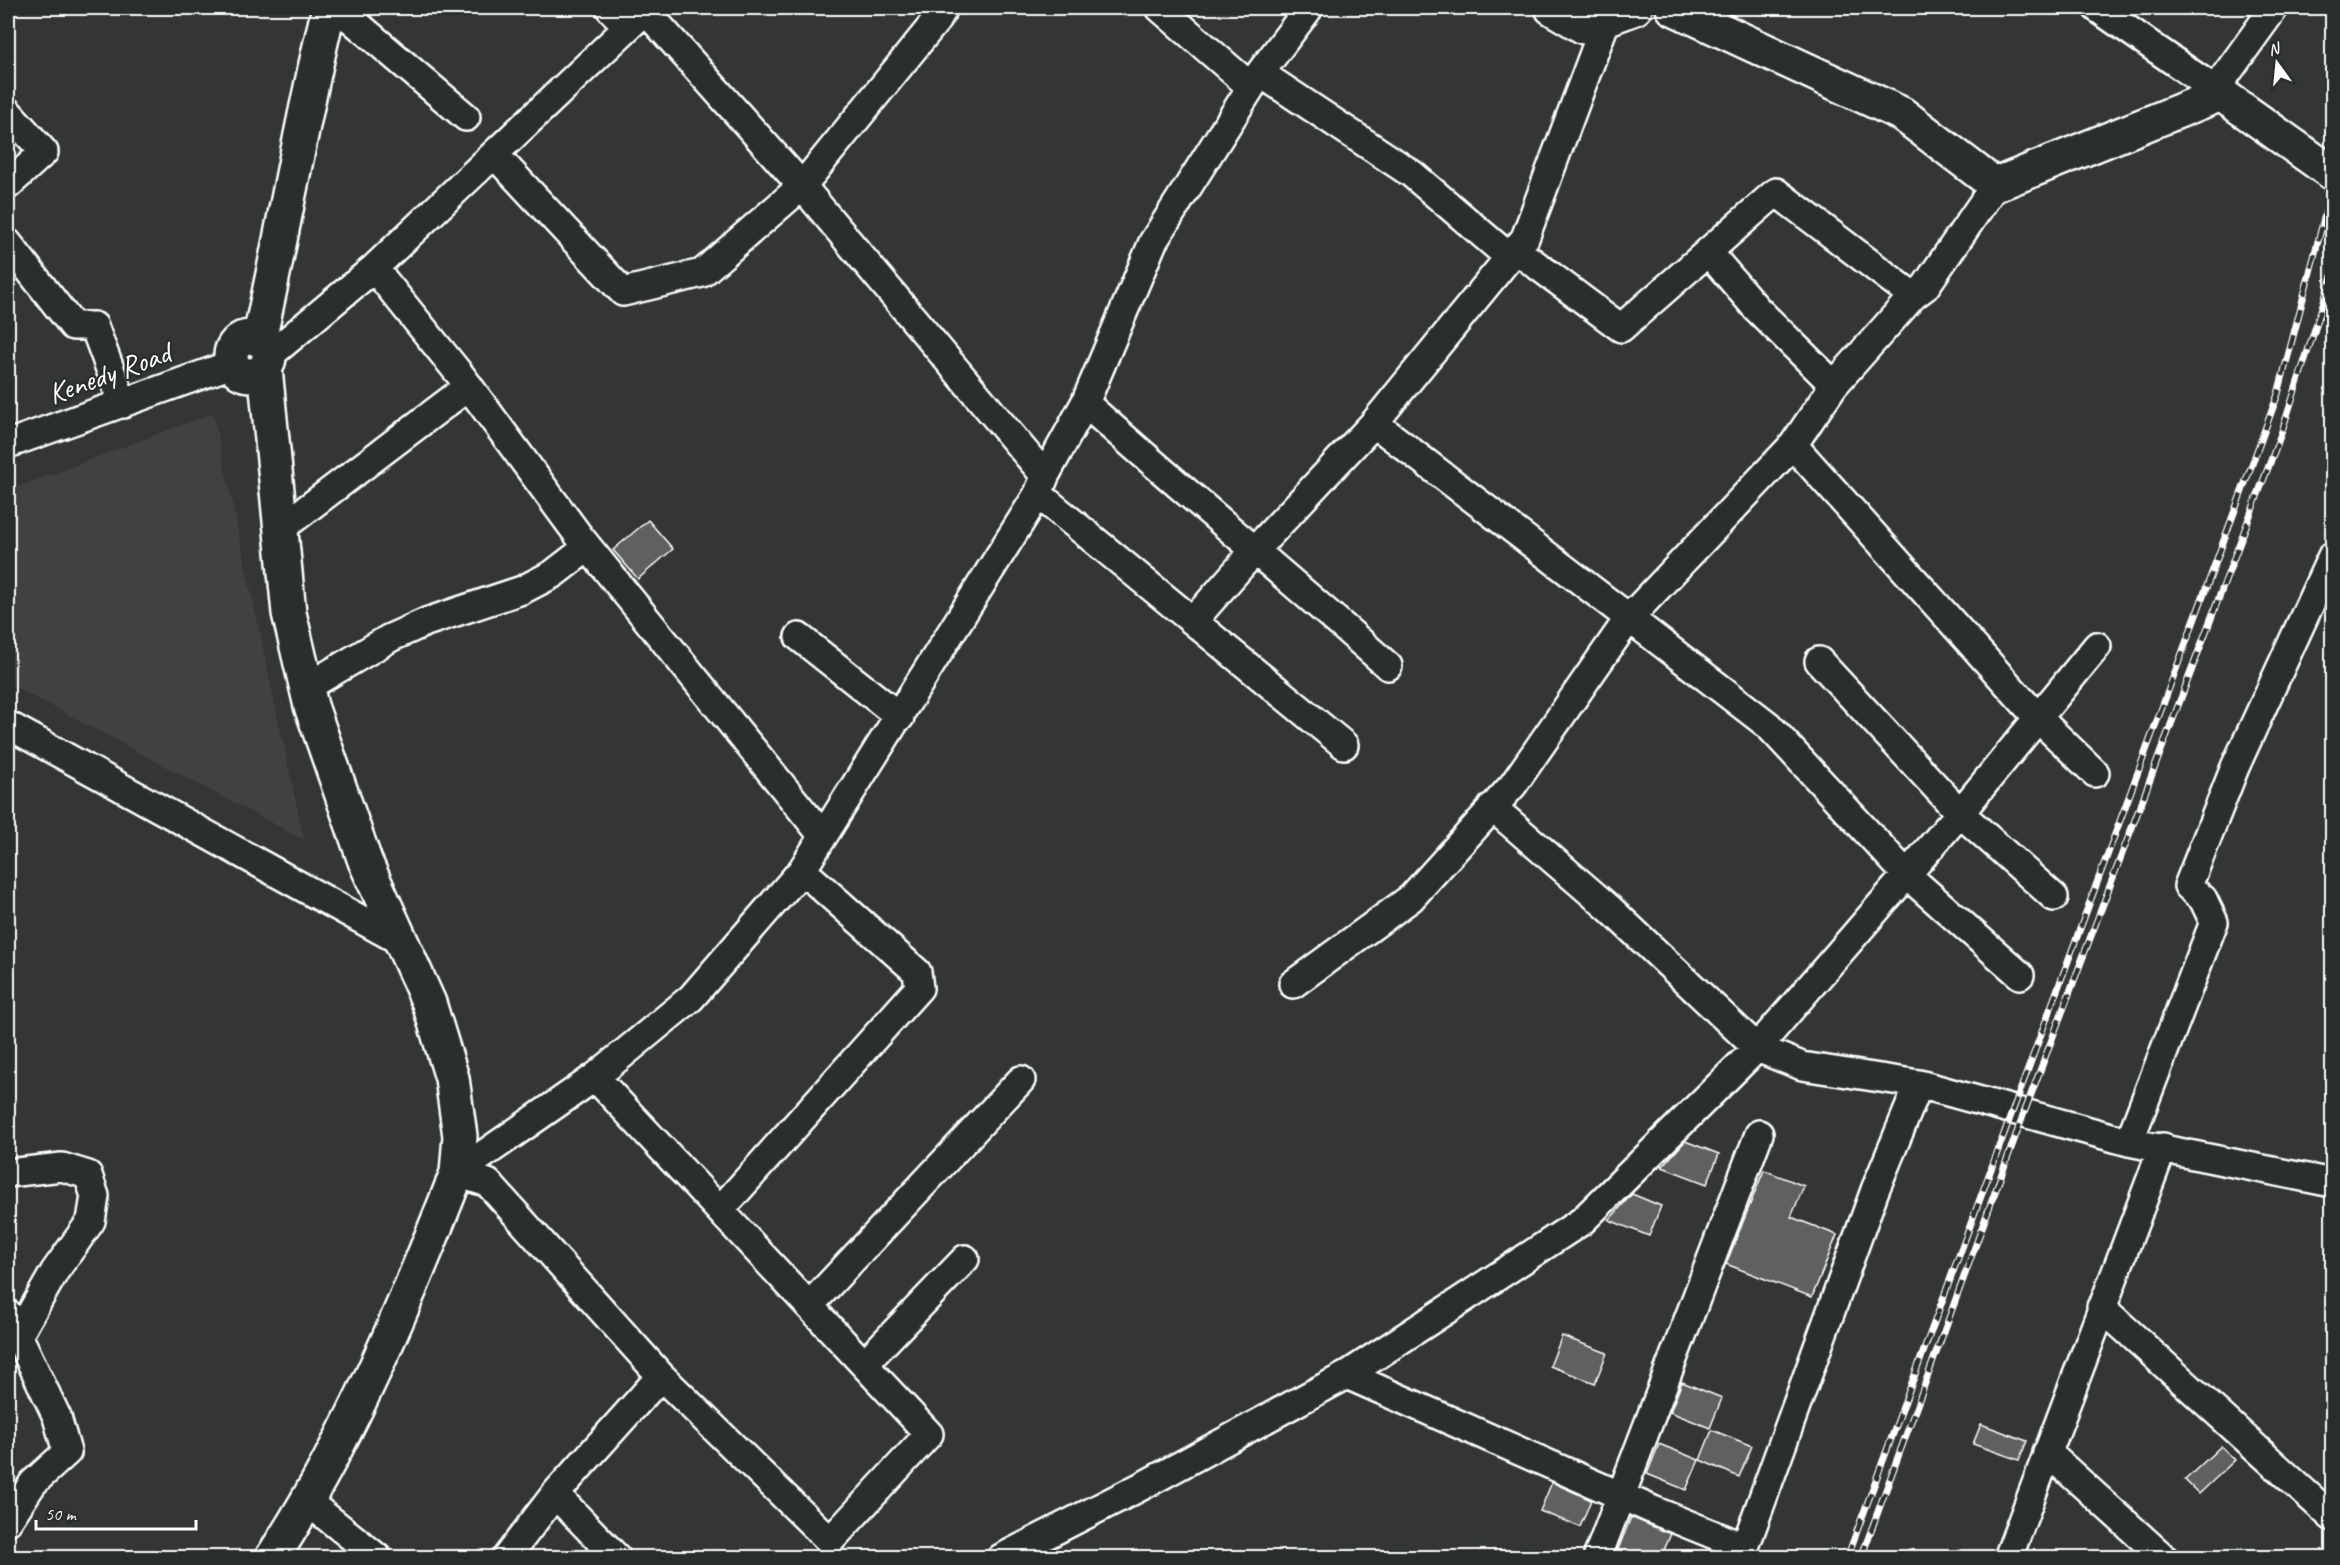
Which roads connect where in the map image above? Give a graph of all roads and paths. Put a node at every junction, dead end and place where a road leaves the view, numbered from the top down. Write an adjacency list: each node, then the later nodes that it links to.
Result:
1 (308, 8): 26 (main road)
2 (330, 8): 15 (street); 26 (main road)
3 (944, 8): 20 (street)
4 (1160, 8): 12 (street)
5 (1310, 8): 12 (street)
6 (1552, 8): 11 (main road)
7 (1673, 8): 19 (main road)
8 (2097, 8): 13 (street)
9 (2274, 8): 13 (street)
10 (633, 13): 16 (street, Kenedy Road); 20 (street)
11 (1621, 13): 22 (street)
12 (1256, 80): 22 (street); 29 (street)
13 (2218, 92): 17 (main road); 19 (main road)
14 (8, 112): 18 (street)
15 (466, 117)
16 (494, 154): 20 (street); 24 (street, Kenedy Road)
17 (2332, 173)
18 (8, 185)
19 (1995, 185): 25 (street)
20 (802, 186): 34 (street)
21 (8, 243): 30 (street)
22 (1512, 253): 23 (street); 31 (street)
23 (1709, 254): 25 (street); 27 (street)
24 (374, 268): 26 (street, Kenedy Road); 28 (street)
25 (1913, 296): 27 (street)
26 (253, 353): 30 (street, Kenedy Road); 35 (main road)
27 (1834, 385): 33 (street)
28 (469, 386): 35 (street); 36 (street)
29 (1085, 403): 34 (street); 37 (street)
30 (123, 404): 32 (street, Kenedy Road)
31 (1374, 423): 37 (street); 39 (street)
32 (8, 444)
33 (1792, 445): 39 (street); 47 (street)
34 (1041, 485): 40 (street); 46 (street)
35 (279, 530): 45 (main road)
36 (588, 547): 45 (street); 53 (street)
37 (1256, 549): 40 (street); 44 (street)
38 (2332, 556): 65 (street)
39 (1629, 618): 51 (street); 55 (street)
40 (1193, 621): 49 (street)
41 (799, 637): 46 (street)
42 (2097, 646): 47 (street)
43 (1819, 661): 52 (street)
44 (1388, 666)
45 (307, 687): 57 (main road)
46 (900, 717): 53 (street)
47 (2038, 718): 50 (street); 52 (street)
48 (8, 725): 57 (street)
49 (1344, 745)
50 (2095, 773)
51 (1492, 807): 59 (street); 60 (street)
52 (1960, 813): 55 (street); 56 (street)
53 (823, 837): 54 (street)
54 (802, 870): 61 (street); 70 (street)
55 (1907, 875): 58 (street); 60 (street)
56 (2054, 897)
57 (402, 942): 68 (main road)
58 (2020, 975)
59 (1293, 984)
60 (1757, 1048): 63 (street); 76 (street)
61 (595, 1077): 68 (street); 70 (street)
62 (1021, 1080): 72 (street)
63 (1919, 1084): 65 (street); 85 (street)
64 (1759, 1134): 80 (street)
65 (2129, 1142): 66 (street)
66 (2163, 1147): 69 (street); 73 (street)
67 (8, 1173): 74 (street)
68 (457, 1173): 77 (street); 81 (main road)
69 (2332, 1183)
70 (721, 1209): 72 (street)
71 (965, 1259): 75 (street)
72 (810, 1305): 75 (street)
73 (2101, 1307): 78 (street); 82 (street)
74 (11, 1328): 83 (street)
75 (864, 1364): 84 (street)
76 (1347, 1375): 80 (street); 90 (street)
77 (661, 1376): 79 (street); 84 (street)
78 (2047, 1452): 92 (street); 93 (street)
79 (555, 1494): 88 (street); 89 (street)
80 (1621, 1496): 85 (street); 91 (street)
81 (308, 1502): 86 (main road); 87 (street)
82 (2332, 1517)
83 (8, 1521)
84 (838, 1549)
85 (1743, 1552)
86 (272, 1557)
87 (378, 1557)
88 (506, 1557)
89 (617, 1557)
90 (1001, 1557)
91 (1598, 1557)
92 (2008, 1557)
93 (2164, 1557)

